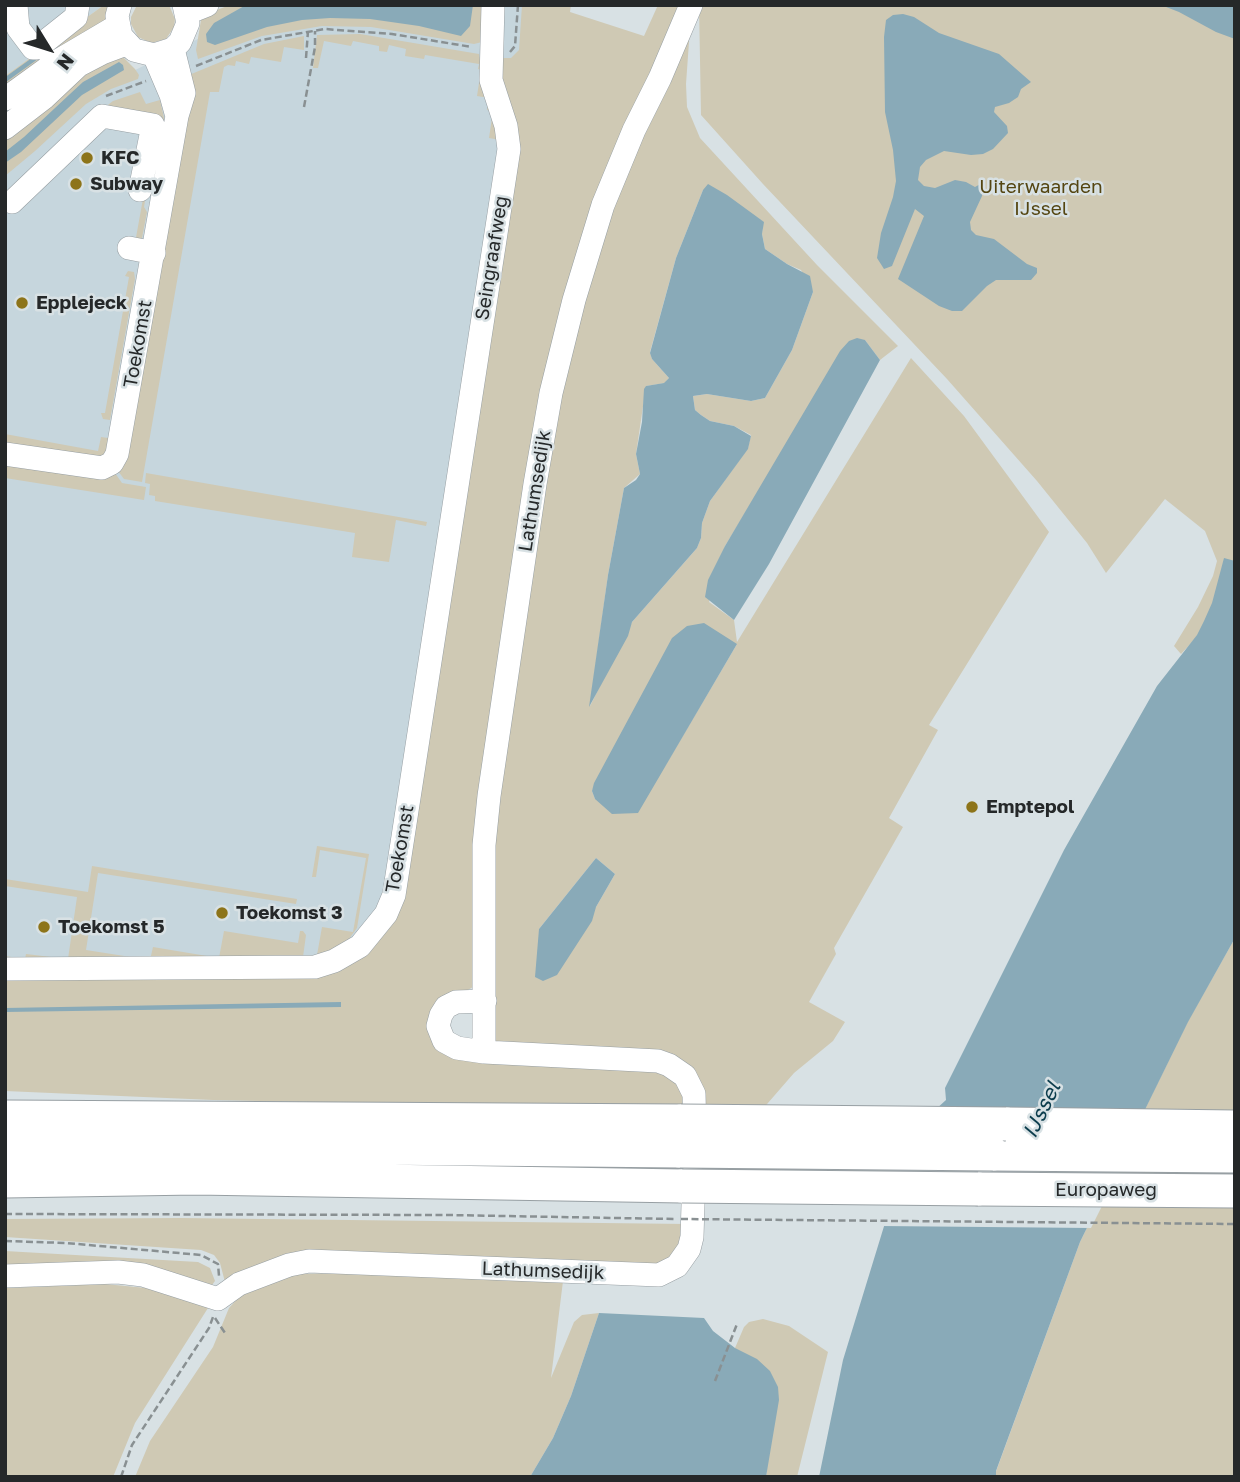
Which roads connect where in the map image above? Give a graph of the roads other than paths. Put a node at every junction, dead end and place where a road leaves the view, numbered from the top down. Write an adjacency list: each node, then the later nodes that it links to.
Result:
1 (16, 5): 2 (street)
2 (78, 5)
3 (493, 5): 18 (street, Seingraafweg)
4 (691, 5): 20 (street, Lathumsedijk)
5 (193, 8): 9 (street)
6 (5, 13): 8 (street)
7 (121, 25): 9 (street); 10 (street); 12 (street)
8 (5, 39)
9 (163, 52): 11 (street, Toekomst); 11 (street, Toekomst)
10 (5, 99)
11 (177, 116): 16 (street, Toekomst)
12 (5, 128)
13 (141, 190): 14 (street)
14 (12, 202)
15 (129, 248): 16 (street)
16 (154, 253): 17 (street, Toekomst)
17 (5, 454)
18 (452, 512): 19 (street, Toekomst)
19 (5, 969)
20 (485, 1001): 21 (street, Lathumsedijk); 21 (street, Lathumsedijk)
21 (484, 1052): 29 (street, Lathumsedijk)
22 (5, 1116): 24 (highway)
23 (1235, 1127): 24 (highway, bridge)
24 (680, 1136): 25 (highway); 26 (highway, Europaweg, bridge)
25 (5, 1148)
26 (1235, 1156)
27 (5, 1181): 28 (highway, Europaweg, bridge)
28 (1235, 1191)
29 (5, 1276)

